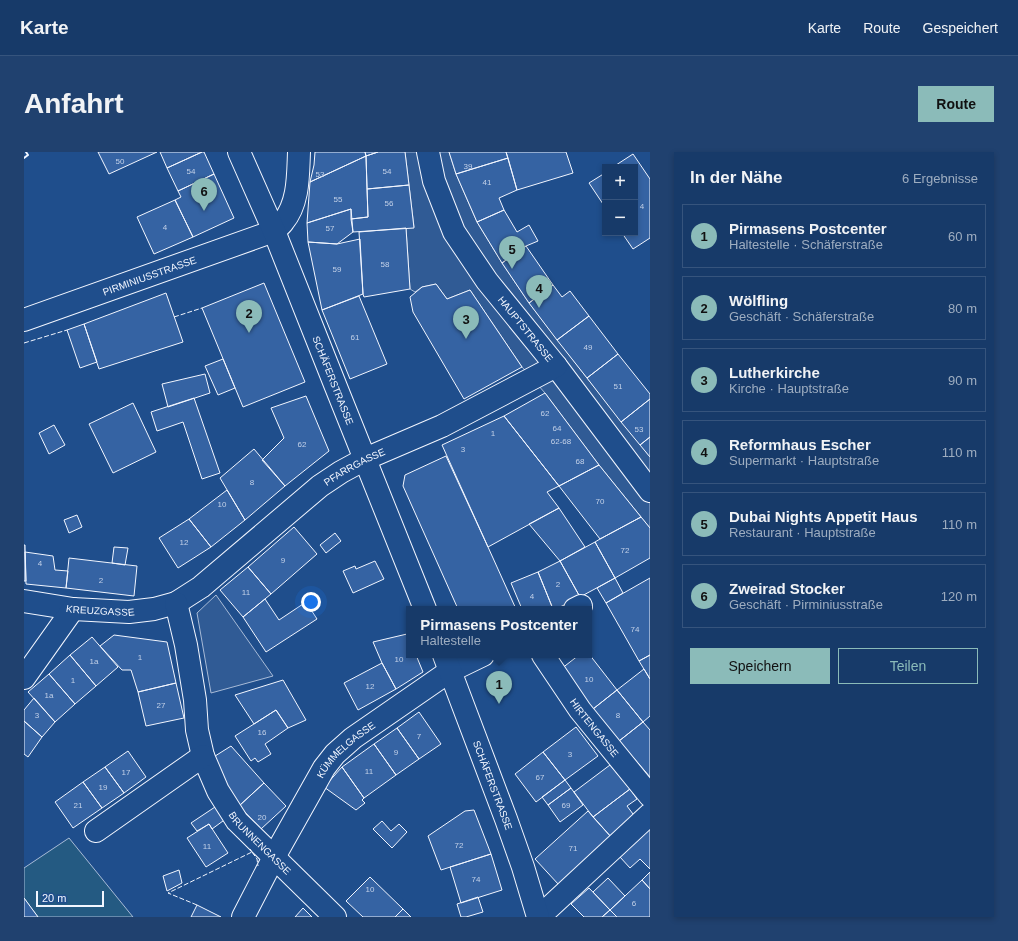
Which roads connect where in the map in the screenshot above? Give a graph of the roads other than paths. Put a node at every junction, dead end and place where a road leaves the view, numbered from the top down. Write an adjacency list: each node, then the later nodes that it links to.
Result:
1 (239, 152): 4 (street, SCHÄFERSTRASSE)
2 (298, 152): 4 (street)
3 (428, 152): 6 (street, HAUPTSTRASSE)
4 (274, 231): 5 (street, PIRMINIUSSTRASSE); 7 (street, SCHÄFERSTRASSE)
5 (26, 315)
6 (556, 366): 7 (street, PFARRGASSE); 8 (street, HAUPTSTRASSE)
7 (365, 459): 10 (street, PFARRGASSE); 11 (street, SCHÄFERSTRASSE)
8 (650, 491)
9 (24, 601): 12 (street, KREUZGASSE)
10 (176, 603): 12 (street, KREUZGASSE); 17 (street, BRUNNENGASSE)
11 (424, 606)
12 (73, 609): 16 (street)
13 (470, 658): 15 (street, KÜMMELGASSE)
14 (545, 658): 18 (street, HIRTENGASSE)
15 (447, 663): 21 (street, KÜMMELGASSE); 24 (street, SCHÄFERSTRASSE)
16 (24, 678)
17 (203, 756): 20 (street); 21 (street, BRUNNENGASSE)
18 (650, 796)
19 (650, 814): 24 (street)
20 (96, 831)
21 (274, 857): 22 (street, KÜMMELGASSE); 23 (street, BRUNNENGASSE)
22 (244, 917)
23 (335, 917)
24 (538, 917)

